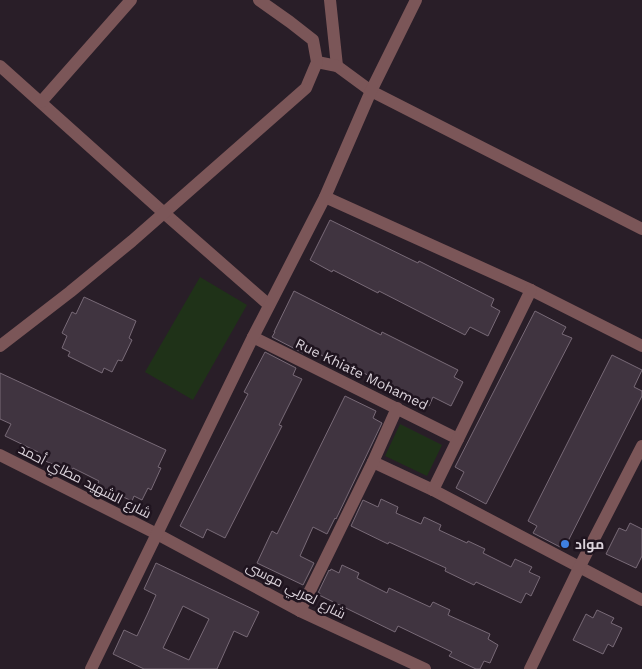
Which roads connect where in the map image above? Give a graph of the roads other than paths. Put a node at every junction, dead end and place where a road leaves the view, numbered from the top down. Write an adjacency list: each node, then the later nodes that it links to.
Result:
1 (131, 0): 9 (street)
2 (259, 0): 5 (street)
3 (330, 0): 7 (street)
4 (416, 0): 8 (street)
5 (317, 62): 7 (street); 11 (street)
6 (0, 66): 9 (street)
7 (337, 66): 8 (street)
8 (371, 91): 10 (street); 12 (street)
9 (41, 102): 11 (street)
10 (325, 197): 13 (street); 14 (street)
11 (164, 213): 14 (street); 16 (street)
12 (642, 229)
13 (531, 290): 17 (street); 19 (street)
14 (269, 305): 15 (street)
15 (253, 337): 18 (street, Rue Khiate Mohamed); 24 (street)
16 (0, 346)
17 (642, 346)
18 (397, 408): 19 (street, Rue Khiate Mohamed); 22 (street)
19 (458, 439): 23 (street)
20 (642, 446): 25 (street)
21 (0, 455): 24 (street, شارع الشهيد مطاي أحمد)
22 (373, 462): 23 (street); 27 (street)
23 (433, 490): 25 (street)
24 (157, 534): 27 (street, شارع لعربي موسى); 28 (street)
25 (579, 568): 26 (street); 30 (street)
26 (642, 600)
27 (300, 611): 29 (street, شارع لعربي موسى)
28 (91, 669)
29 (425, 669)
30 (530, 669)

